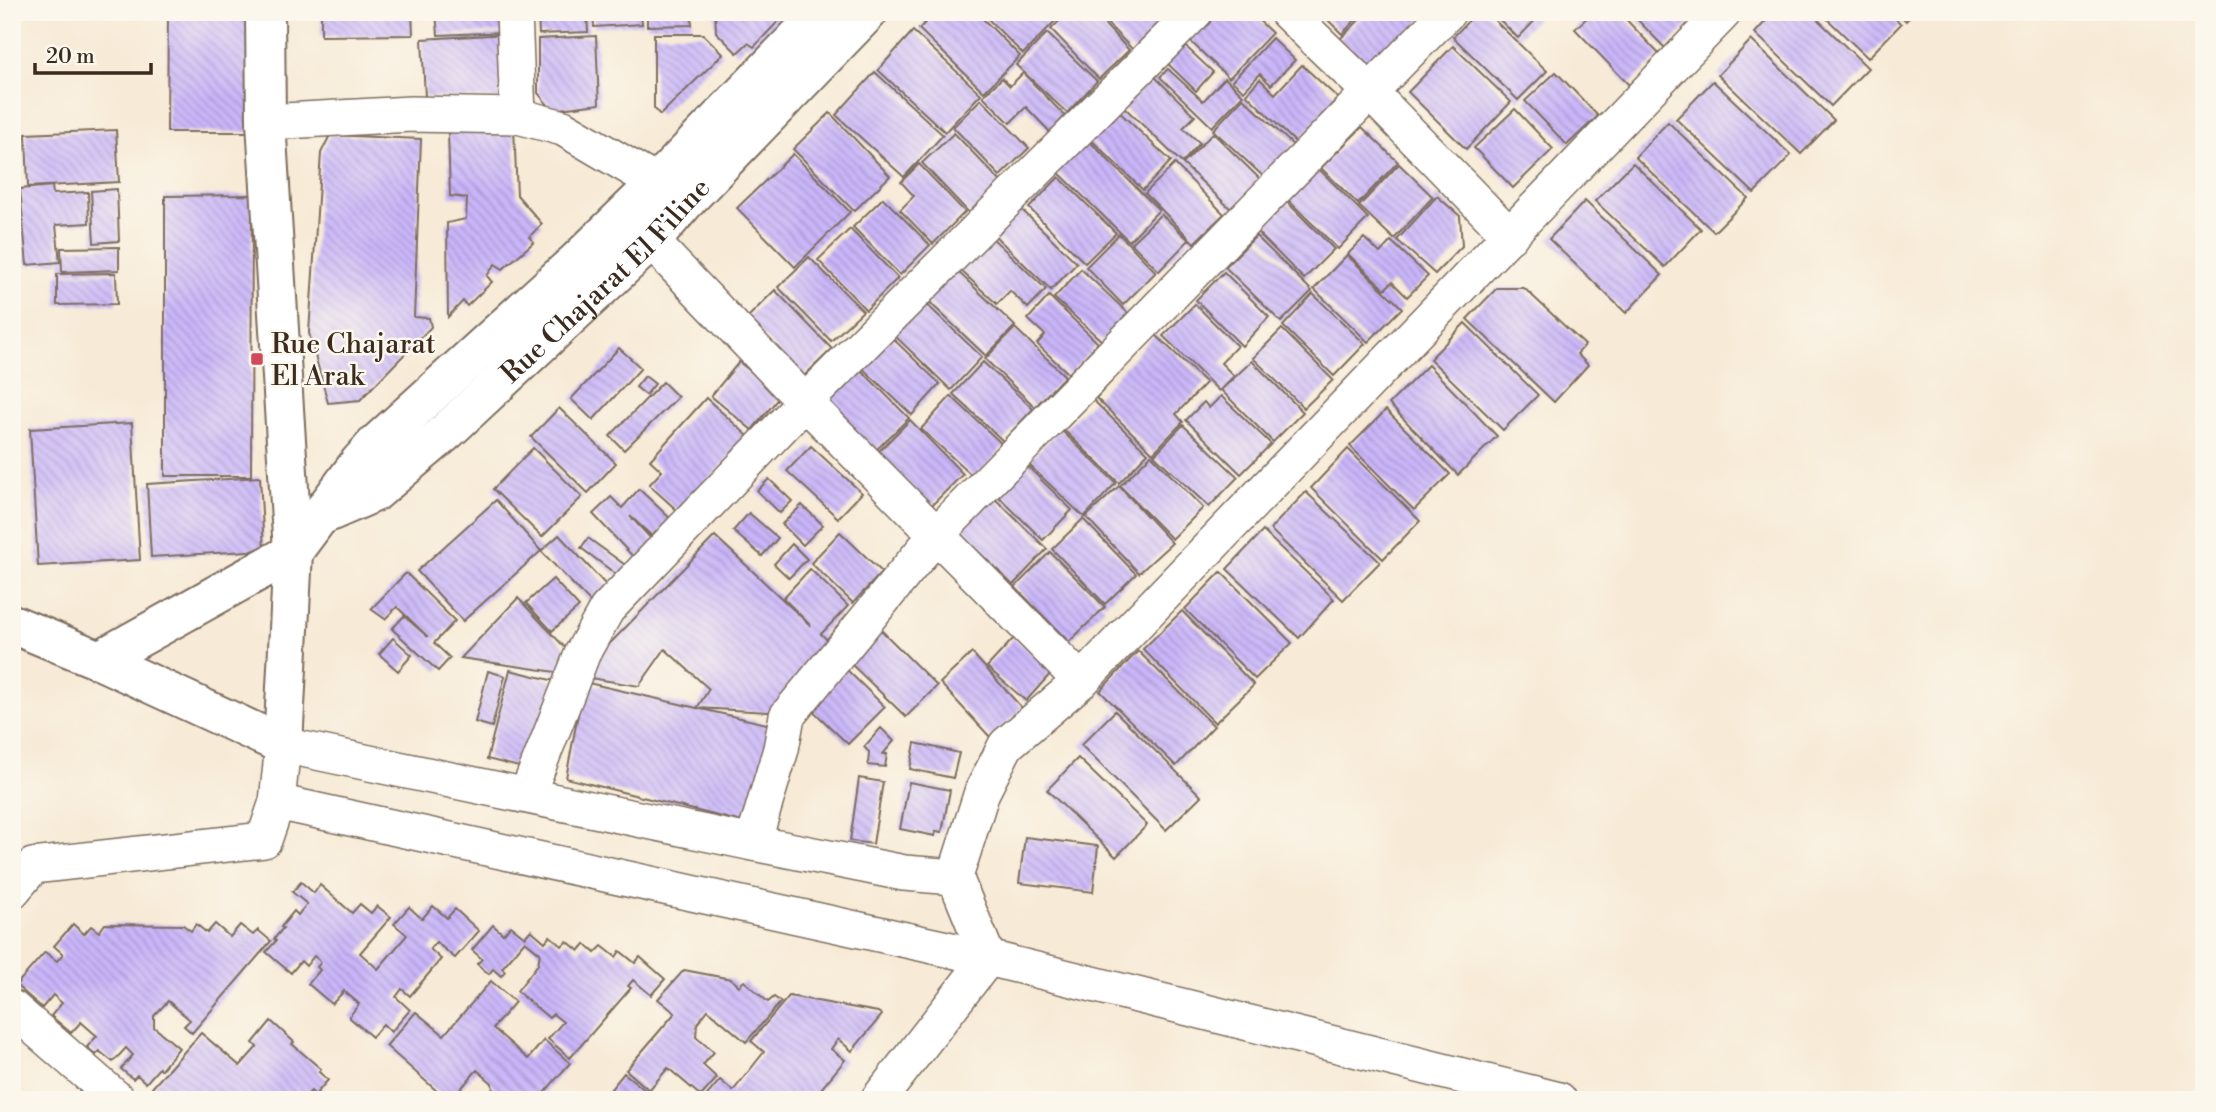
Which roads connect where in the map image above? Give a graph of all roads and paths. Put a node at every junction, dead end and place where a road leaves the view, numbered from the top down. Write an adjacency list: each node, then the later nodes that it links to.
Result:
1 (265, 12): 11 (street)
2 (514, 12): 10 (street)
3 (822, 12): 12 (street, Rue Chajarat El Filine)
4 (868, 12): 12 (street, Rue Chajarat El Filine)
5 (1195, 12): 15 (street)
6 (1287, 12): 9 (street)
7 (1448, 12): 9 (street)
8 (1724, 12): 13 (street)
9 (1370, 91): 13 (street); 17 (street)
10 (518, 116): 11 (street); 12 (street)
11 (266, 121): 18 (street)
12 (671, 193): 14 (street, Rue Chajarat El Filine); 16 (street, Rue Chajarat El Filine)
13 (1510, 236): 21 (street)
14 (651, 241): 15 (street); 16 (street, Rue Chajarat El Filine)
15 (805, 402): 17 (street); 23 (street)
16 (318, 517): 18 (street, Rue Chajarat El Filine)
17 (936, 536): 21 (street); 25 (street)
18 (293, 552): 20 (street); 22 (street)
19 (12, 624): 20 (street)
20 (99, 660): 22 (street)
21 (1081, 681): 27 (street)
22 (283, 745): 23 (street); 24 (street)
23 (527, 795): 25 (street)
24 (276, 802): 26 (street); 28 (street)
25 (752, 843): 27 (street)
26 (19, 870)
27 (954, 877): 28 (street)
28 (988, 958): 31 (street); 32 (street)
29 (12, 1008): 30 (street)
30 (118, 1100)
31 (878, 1100)
32 (1559, 1100)

